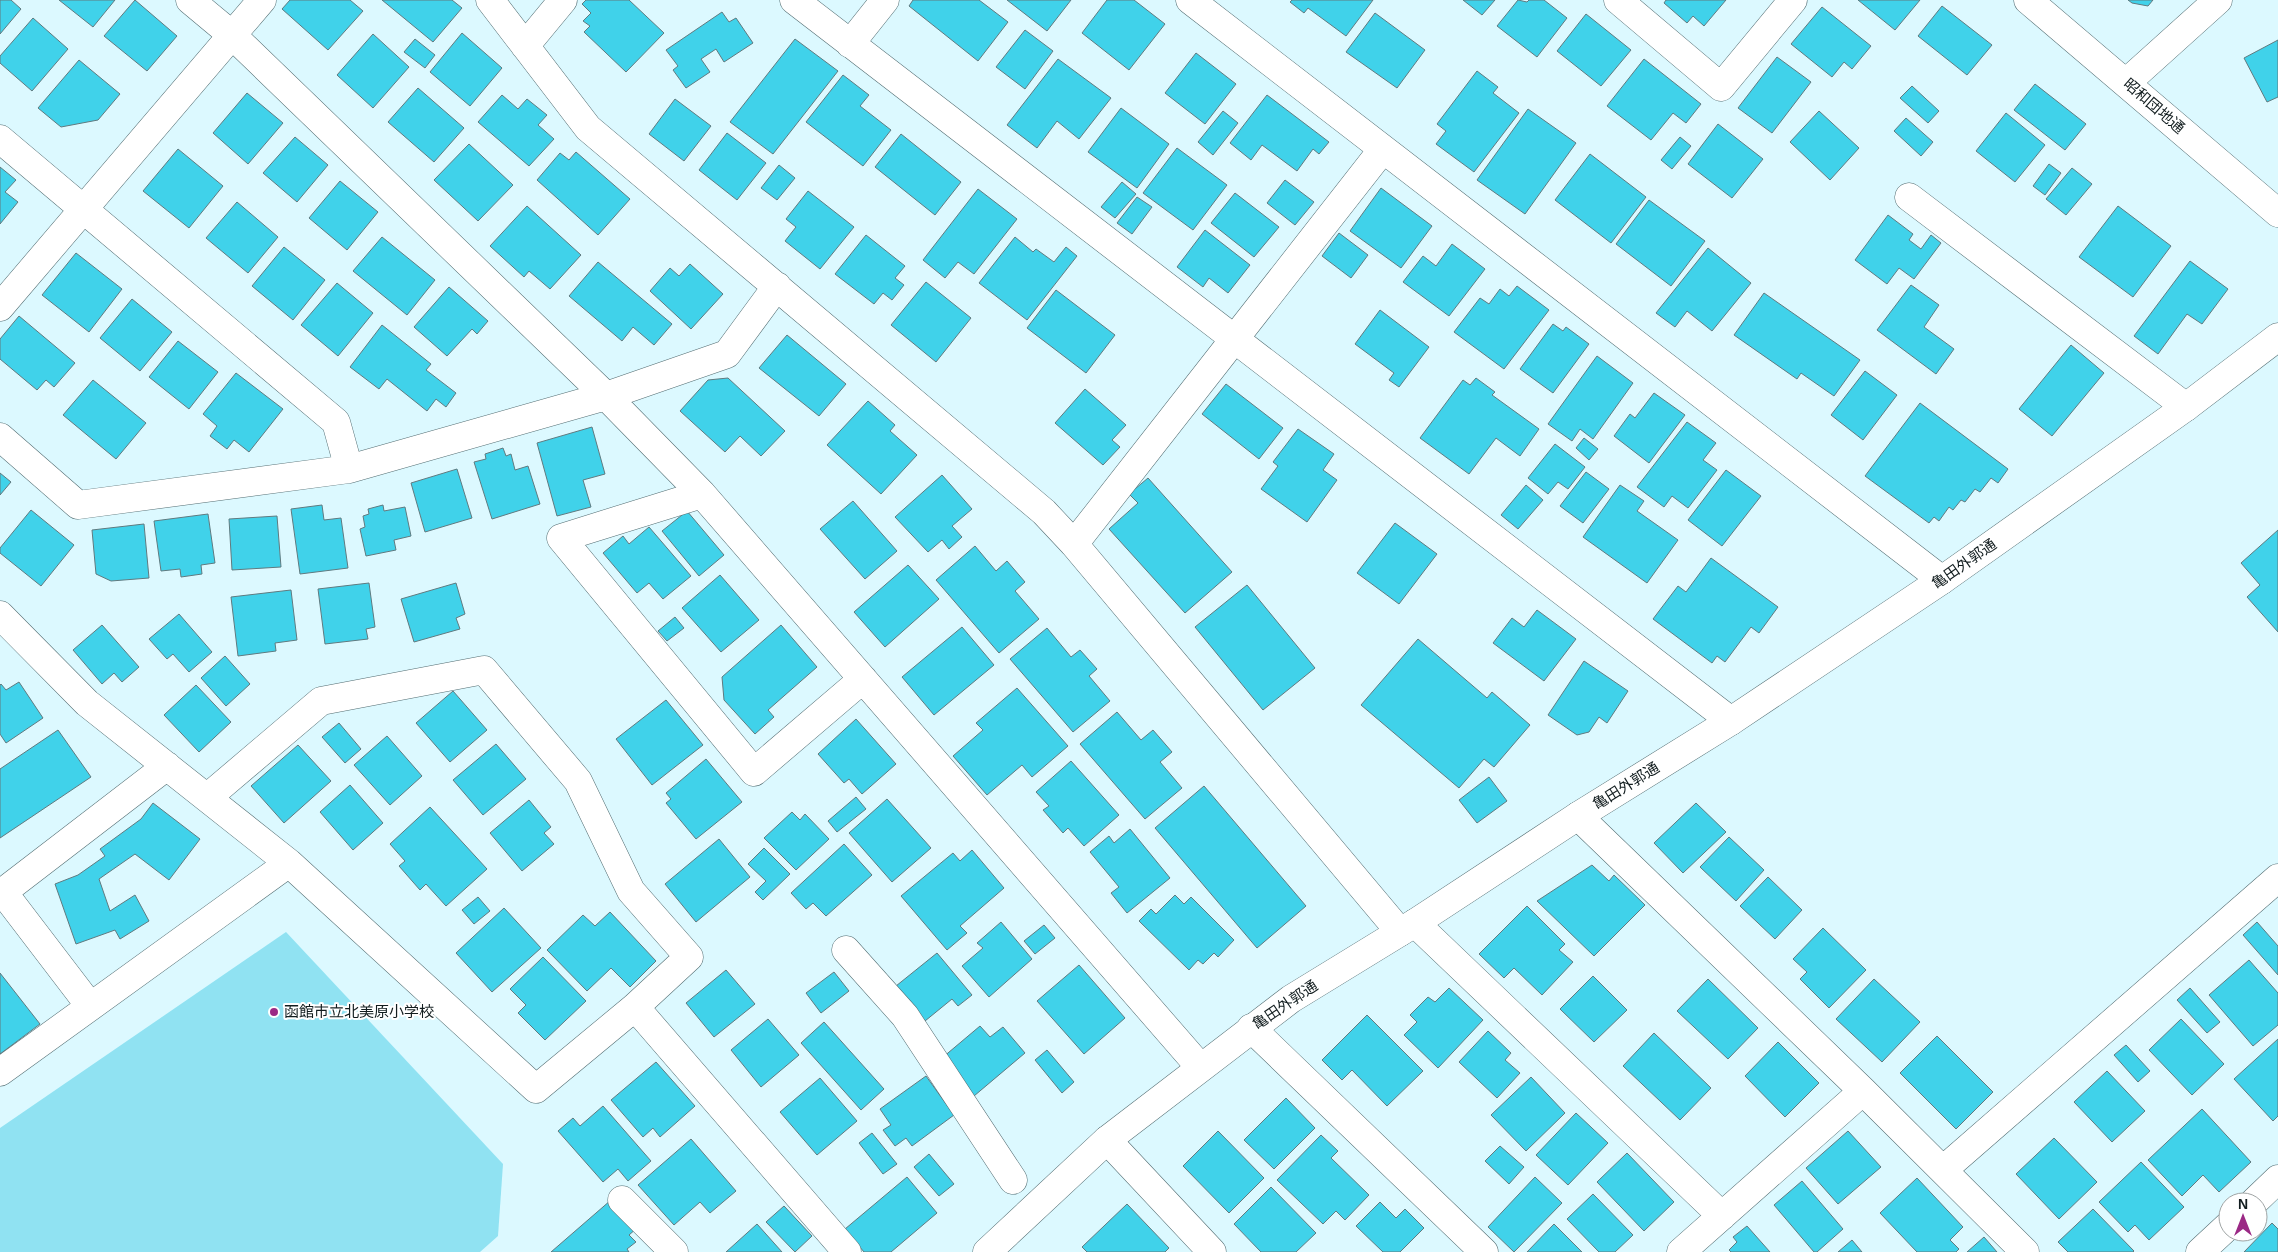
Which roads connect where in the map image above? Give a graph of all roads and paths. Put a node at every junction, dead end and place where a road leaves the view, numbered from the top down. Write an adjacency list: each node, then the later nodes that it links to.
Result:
1 (190, 0): 12 (street)
2 (262, 0): 12 (street)
3 (490, 0): 14 (street)
4 (563, 0): 14 (street)
5 (794, 0): 13 (street)
6 (885, 0): 13 (street)
7 (1190, 0): 17 (street)
8 (1618, 0): 9 (street)
9 (1793, 0)
10 (2028, 0): 15 (street, 昭和団地通)
11 (2218, 0): 15 (street)
12 (232, 35): 19 (street); 25 (street)
13 (850, 44): 24 (street)
14 (525, 46): 21 (street)
15 (2127, 82): 20 (street, 昭和団地通)
16 (0, 139): 19 (street)
17 (1382, 149): 24 (street); 31 (street)
18 (1909, 196): 26 (street)
19 (83, 209): 22 (street); 28 (street)
20 (2278, 213)
21 (777, 286): 25 (street); 30 (street)
22 (0, 307)
23 (2278, 337): 26 (street, 亀田外郭通)
24 (1235, 340): 30 (street); 34 (street)
25 (606, 396): 28 (street); 29 (street)
26 (2186, 407): 31 (street, 亀田外郭通)
27 (0, 437): 28 (street)
28 (349, 469)
29 (702, 494): 33 (street); 33 (street)
30 (1074, 544): 40 (street)
31 (1942, 580): 34 (street, 亀田外郭通)
32 (2, 620): 35 (street)
33 (863, 679): 45 (street)
34 (1731, 721): 37 (street, 亀田外郭通)
35 (167, 766): 36 (street); 42 (street)
36 (208, 797): 38 (street); 43 (street)
37 (1578, 816): 40 (street, 亀田外郭通); 47 (street)
38 (289, 863): 42 (street); 43 (street)
39 (2278, 878): 49 (street)
40 (1408, 928): 44 (street, 亀田外郭通); 54 (street)
41 (846, 950): 50 (street)
42 (90, 1006): 46 (street)
43 (635, 1007): 57 (street)
44 (1251, 1028): 45 (street, 亀田外郭通); 60 (street)
45 (1200, 1067): 48 (street, 亀田外郭通)
46 (0, 1072)
47 (1863, 1091): 49 (street); 54 (street)
48 (1107, 1140): 58 (street, 亀田外郭通); 59 (street)
49 (1943, 1170): 62 (street)
50 (1013, 1180)
51 (2278, 1180): 52 (street)
52 (2265, 1192)
53 (622, 1200): 56 (street)
54 (1722, 1216): 61 (street)
55 (2218, 1235): 63 (street)
56 (674, 1252)
57 (847, 1252)
58 (987, 1252)
59 (1212, 1252)
60 (1484, 1252)
61 (1681, 1252)
62 (2025, 1252)
63 (2200, 1252)

